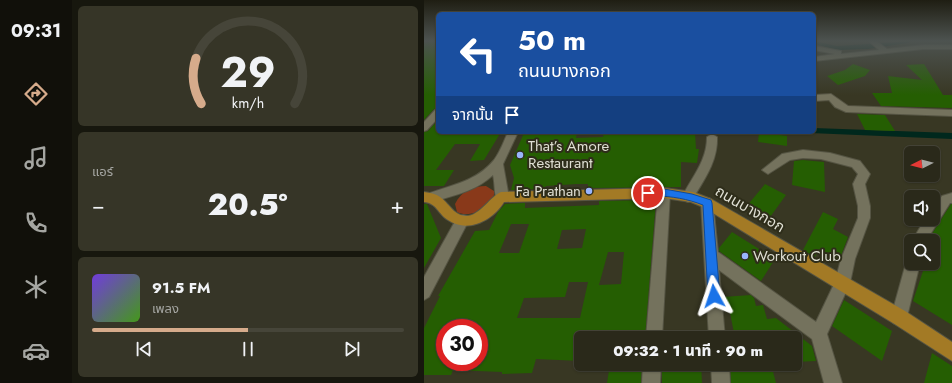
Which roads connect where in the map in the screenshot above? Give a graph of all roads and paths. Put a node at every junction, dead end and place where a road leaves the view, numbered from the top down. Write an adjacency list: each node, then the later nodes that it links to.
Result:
1 (816, 98): 2 (street)
2 (952, 113)
3 (436, 114): 4 (street)
4 (424, 128)
5 (512, 134): 7 (street)
6 (712, 137): 10 (street)
7 (498, 163): 11 (street); 12 (street)
8 (768, 170): 21 (street)
9 (664, 193): 10 (main road, ถนนบางกอก); 12 (main road, ถนนบางกอก); 24 (street)
10 (688, 196): 14 (main road, ถนนบางกอก)
11 (427, 197): 16 (main road)
12 (501, 197): 16 (main road)
13 (952, 198): 15 (street)
14 (707, 203): 19 (street); 21 (main road, ถนนบางกอก)
15 (940, 208)
16 (463, 220): 22 (street)
17 (928, 226): 18 (street)
18 (922, 234)
19 (710, 254): 25 (street); 26 (street)
20 (911, 270): 23 (street)
21 (842, 283): 23 (main road, ถนนบางกอก); 26 (street)
22 (424, 292)
23 (899, 317): 27 (main road, ถนนบางกอก)
24 (654, 331)
25 (716, 331)
26 (819, 334): 32 (street)
27 (952, 352)
28 (652, 371): 30 (street)
29 (720, 371): 31 (street)
30 (651, 383)
31 (721, 383)
32 (833, 383)

